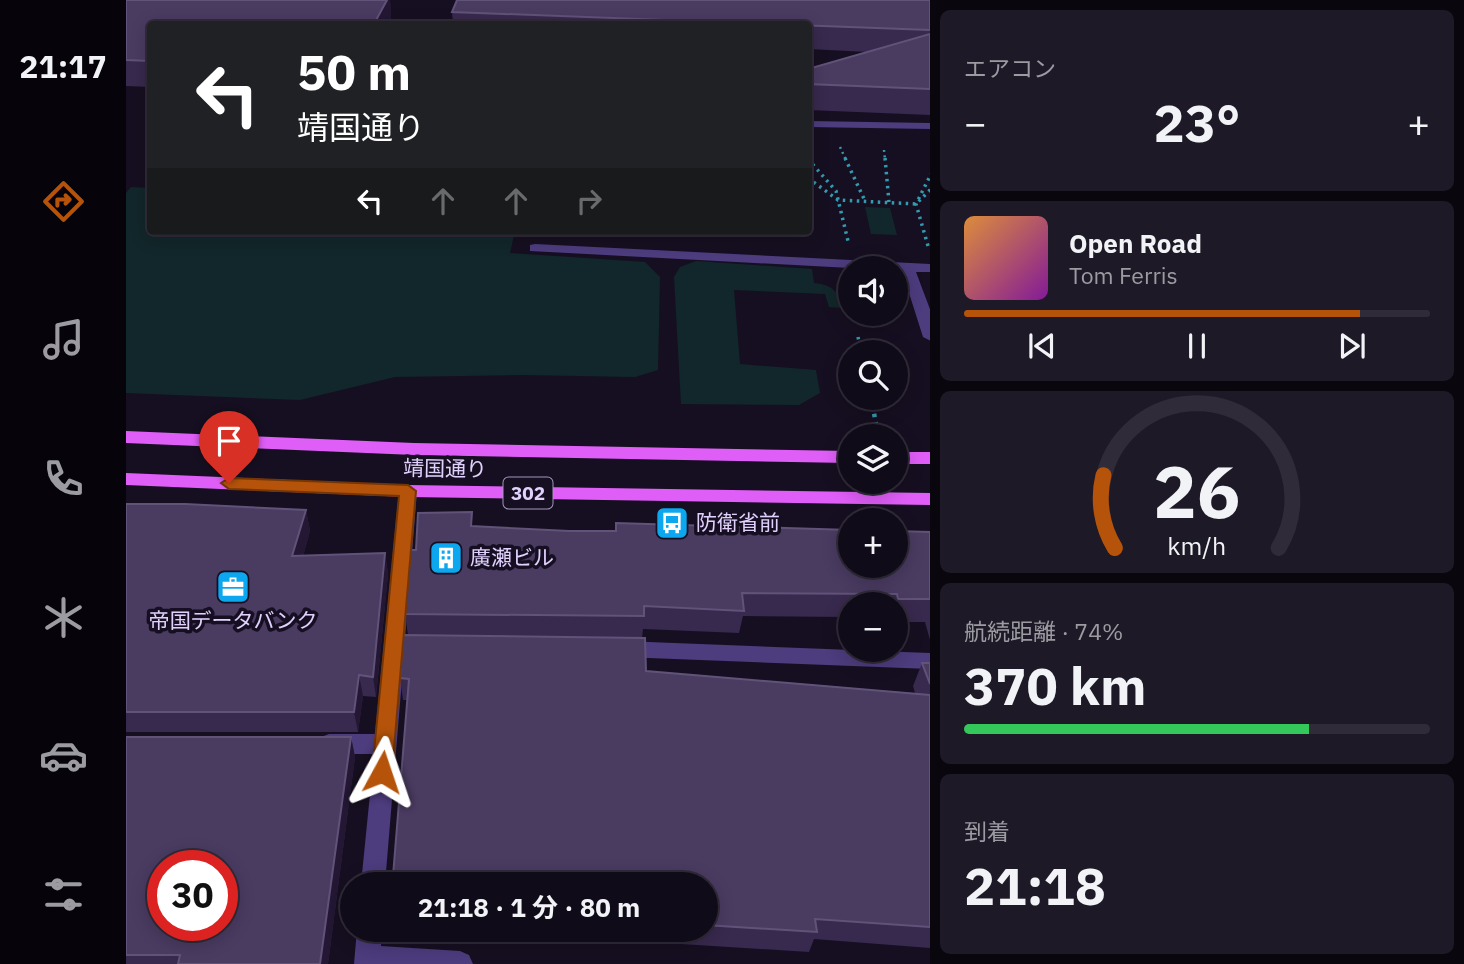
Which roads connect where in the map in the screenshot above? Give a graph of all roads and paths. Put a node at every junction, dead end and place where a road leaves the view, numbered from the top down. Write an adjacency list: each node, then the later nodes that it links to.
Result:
1 (812, 124): 2 (street)
2 (829, 124): 3 (street); 10 (path)
3 (881, 124): 4 (street); 11 (path)
4 (930, 126)
5 (812, 164): 9 (path)
6 (930, 174): 12 (path)
7 (812, 181): 9 (path)
8 (930, 189): 12 (path)
9 (838, 200): 10 (path); 13 (path)
10 (865, 201): 11 (path)
11 (889, 202): 12 (path)
12 (916, 204): 14 (path)
13 (848, 242)
14 (928, 246)
15 (535, 248): 16 (street)
16 (838, 263)
17 (908, 267): 18 (street); 20 (street)
18 (930, 268)
19 (858, 337): 21 (path)
20 (930, 337)
21 (859, 340)
22 (873, 410): 23 (path)
23 (876, 424)
24 (126, 437): 25 (main road, 靖国通り / 302)
25 (838, 457)
26 (908, 458): 27 (main road)
27 (930, 458)
28 (126, 479): 29 (main road, 靖国通り / 302)
29 (408, 491): 30 (main road, 靖国通り / 302); 31 (street)
30 (930, 499)
31 (394, 647): 32 (street); 35 (street)
32 (449, 647)
33 (599, 648): 34 (street)
34 (930, 661)
35 (384, 744): 36 (street); 37 (street)
36 (303, 745)
37 (374, 872)
38 (369, 942): 39 (street)
39 (367, 961): 40 (street)
40 (460, 964)

